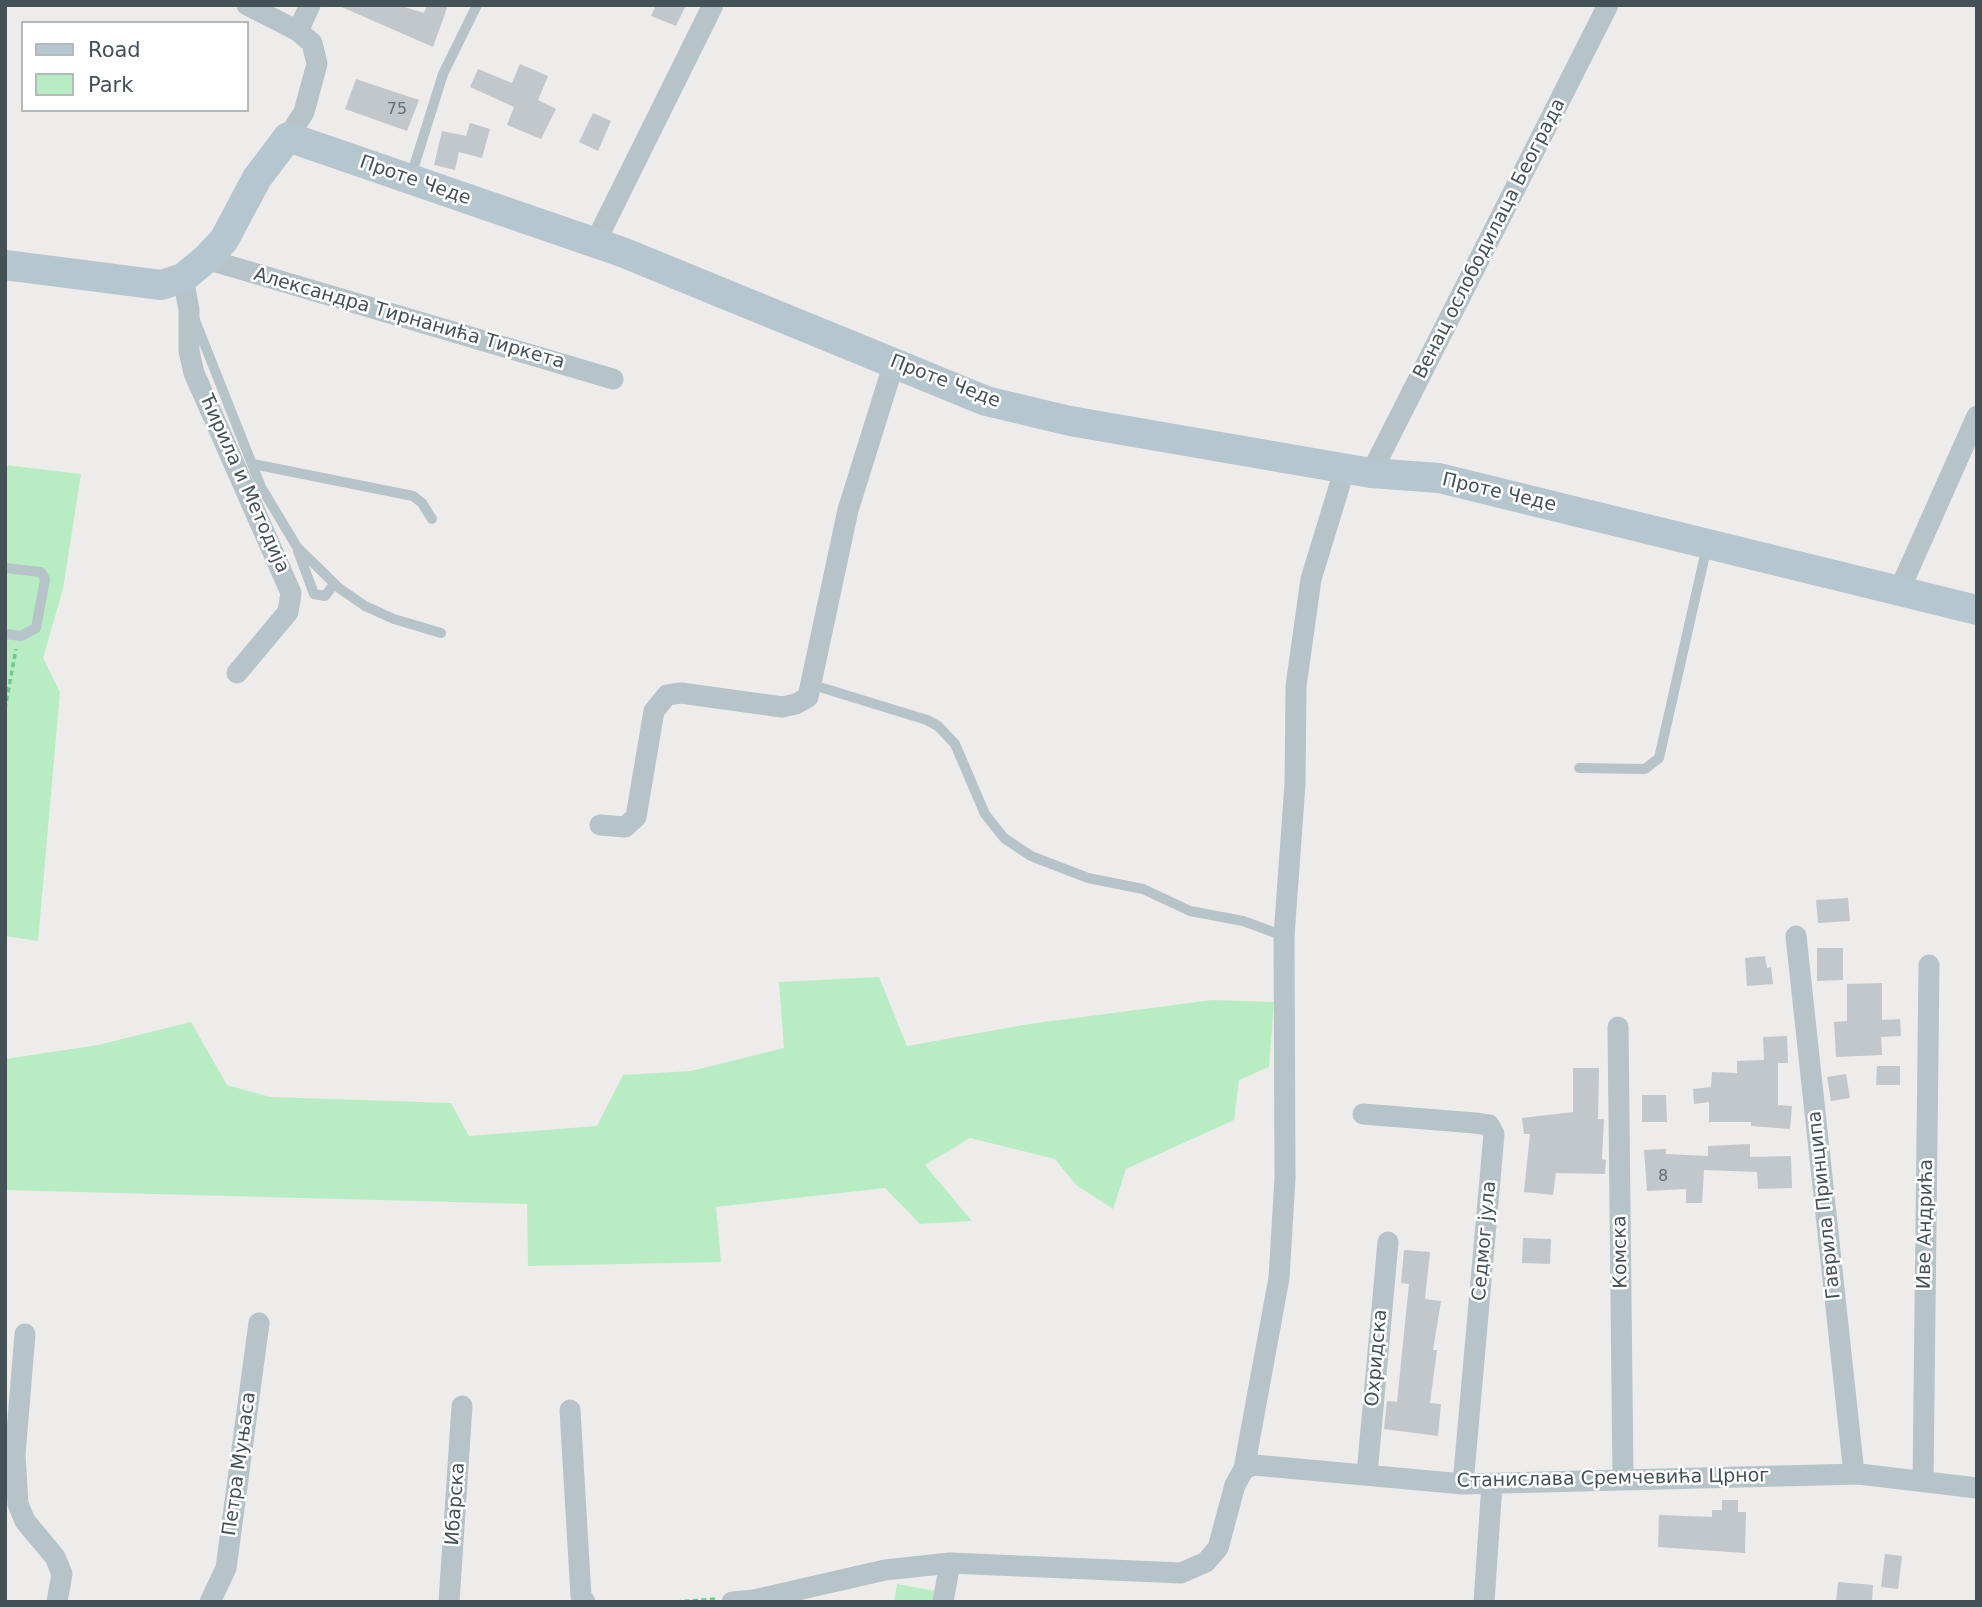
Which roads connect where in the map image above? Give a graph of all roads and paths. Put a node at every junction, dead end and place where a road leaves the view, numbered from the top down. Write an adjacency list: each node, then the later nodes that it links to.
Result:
1 (247, 5): 6 (street)
2 (310, 5): 6 (street)
3 (477, 5): 8 (lane)
4 (713, 5): 9 (street)
5 (1608, 5): 17 (street, Венац ослободилаца Београда)
6 (298, 31): 7 (street)
7 (288, 137): 8 (street, Проте Чеде); 11 (street)
8 (410, 179): 9 (street, Проте Чеде)
9 (595, 243): 13 (street, Проте Чеде)
10 (5, 265): 11 (street)
11 (195, 269): 12 (street, Ћирила и Методија); 14 (street, Александра Тирнанића Тиркета)
12 (189, 310): 16 (lane); 28 (street, Ћирила и Методија)
13 (894, 363): 17 (street, Проте Чеде); 29 (street)
14 (612, 379)
15 (1977, 416): 23 (street)
16 (253, 464): 18 (lane); 20 (lane)
17 (1358, 471): 19 (street, Проте Чеде); 33 (street, Венац ослободилаца Београда)
18 (432, 519)
19 (1707, 543): 23 (street, Проте Чеде); 31 (lane)
20 (297, 547): 22 (lane); 22 (lane)
21 (5, 568): 27 (lane)
22 (334, 584): 25 (lane)
23 (1899, 590): 24 (street, Проте Чеде)
24 (1977, 610)
25 (441, 633)
26 (5, 634): 27 (lane)
27 (18, 635): 30 (path)
28 (237, 673)
29 (813, 685): 32 (street); 33 (lane)
30 (5, 709)
31 (1579, 768)
32 (600, 825)
33 (1284, 936): 43 (street, Венац ослободилаца Београда)
34 (1796, 936): 45 (street, Гаврила Принципа)
35 (1929, 965): 47 (street, Иве Андрића)
36 (1619, 1027): 46 (street, Комска)
37 (1363, 1114): 48 (street, Седмог јула)
38 (1388, 1242): 44 (street, Охридска)
39 (259, 1323): 53 (street, Петра Муњаса)
40 (24, 1334): 52 (street)
41 (462, 1406): 54 (street, Ибарска)
42 (570, 1410): 55 (street)
43 (1244, 1469): 44 (street, Станислава Сремчевића Црног); 51 (street)
44 (1367, 1474): 48 (street, Станислава Сремчевића Црног)
45 (1854, 1474): 46 (street, Станислава Сремчевића Црног); 47 (street, Станислава Сремчевића Црног)
46 (1623, 1478): 49 (street, Станислава Сремчевића Црног)
47 (1923, 1482): 50 (street, Станислава Сремчевића Црног)
48 (1463, 1483): 49 (street, Станислава Сремчевића Црног)
49 (1492, 1484): 58 (street)
50 (1977, 1488)
51 (950, 1563): 56 (street); 57 (street)
52 (57, 1602)
53 (210, 1602)
54 (449, 1602)
55 (585, 1602)
56 (732, 1602)
57 (943, 1602)
58 (1484, 1602)

